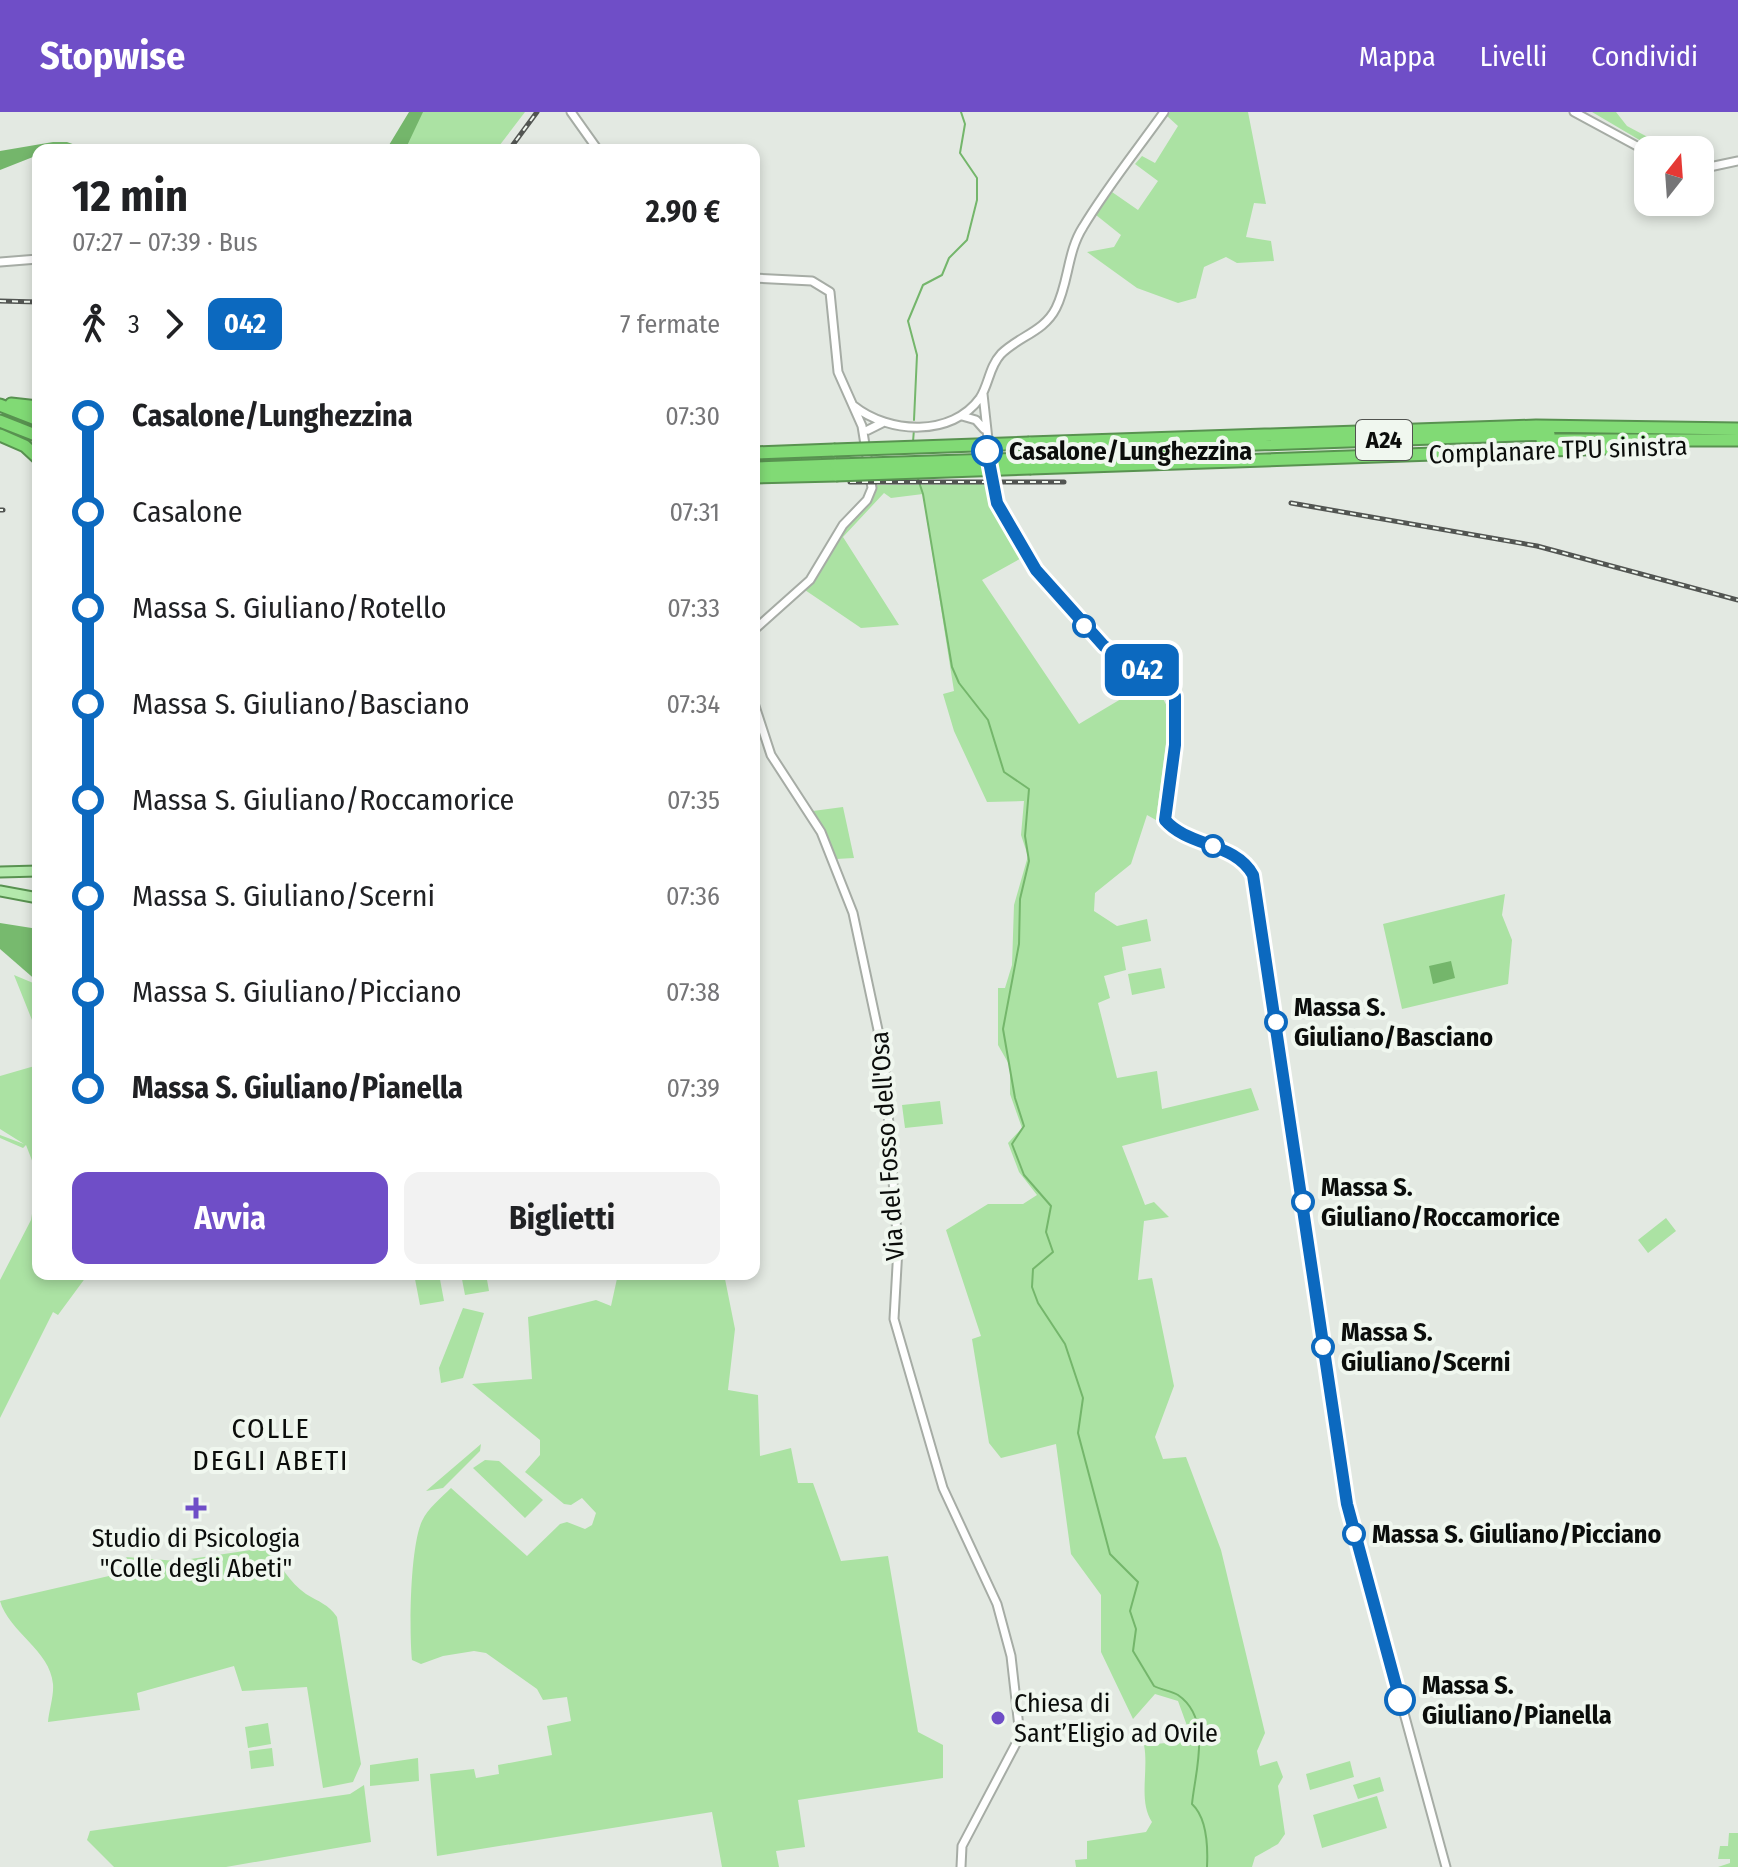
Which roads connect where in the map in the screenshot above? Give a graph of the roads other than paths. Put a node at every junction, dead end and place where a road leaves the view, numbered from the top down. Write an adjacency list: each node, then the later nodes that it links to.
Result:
1 (571, 112): 4 (street)
2 (1164, 112): 11 (street)
3 (1574, 112): 5 (street)
4 (594, 144)
5 (1634, 144)
6 (1738, 161): 7 (street)
7 (1714, 166)
8 (32, 259): 9 (street)
9 (0, 262)
10 (760, 278): 14 (street)
11 (983, 394): 15 (street); 20 (street)
12 (0, 402): 13 (highway); 18 (highway)
13 (32, 406)
14 (854, 406): 16 (street); 22 (street)
15 (971, 409): 17 (street); 20 (street)
16 (868, 416): 21 (street); 22 (street)
17 (962, 416): 20 (street); 21 (street)
18 (32, 417)
19 (0, 418): 23 (highway)
20 (980, 418): 39 (street)
21 (882, 423): 22 (street)
22 (865, 428): 32 (street)
23 (32, 431)
24 (0, 434): 26 (highway); 27 (highway)
25 (1738, 437): 29 (highway, A24, bridge)
26 (32, 445)
27 (32, 451)
28 (760, 454): 29 (highway)
29 (835, 462): 30 (highway, A24); 31 (highway)
30 (760, 465)
31 (760, 476)
32 (760, 625)
33 (760, 721): 38 (street, Via del Fosso dell'Osa)
34 (32, 869): 35 (main road)
35 (0, 872)
36 (0, 891): 37 (main road)
37 (32, 897)
38 (961, 1867)
39 (1446, 1867)

